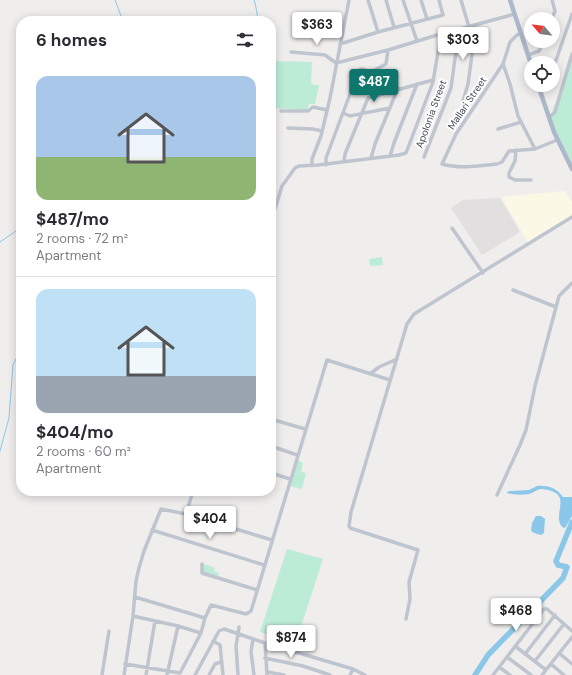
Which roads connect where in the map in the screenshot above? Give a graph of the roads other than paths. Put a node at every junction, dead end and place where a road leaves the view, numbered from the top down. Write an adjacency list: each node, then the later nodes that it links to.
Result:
1 (349, 0): 23 (street)
2 (368, 0): 19 (street)
3 (386, 0): 16 (street)
4 (403, 0): 14 (street)
5 (421, 0): 13 (street)
6 (439, 0): 13 (street)
7 (461, 0): 17 (street)
8 (510, 0): 11 (main road)
9 (552, 0): 10 (street)
10 (555, 12)
11 (515, 14): 15 (street); 20 (main road)
12 (572, 14): 29 (street)
13 (427, 19): 14 (street)
14 (411, 24): 16 (street); 22 (street)
15 (476, 25): 17 (street); 36 (street)
16 (394, 27): 19 (street)
17 (469, 27): 18 (street)
18 (459, 29): 21 (street); 51 (street, Apolonia Street)
19 (378, 32): 23 (street)
20 (521, 33): 28 (main road); 31 (street, Mallari Street)
21 (440, 34): 22 (street); 32 (street)
22 (416, 41): 25 (street)
23 (340, 44): 30 (street)
24 (540, 48): 28 (street)
25 (388, 50): 30 (street); 40 (street)
26 (291, 52): 30 (street)
27 (572, 54): 42 (street)
28 (528, 55)
29 (557, 56)
30 (336, 63): 38 (street)
31 (503, 64): 43 (street); 49 (street, Mallari Street)
32 (433, 80): 33 (street); 50 (street)
33 (417, 84): 34 (street); 50 (street)
34 (398, 88): 37 (street); 41 (street)
35 (540, 92): 42 (main road)
36 (463, 101)
37 (390, 108): 41 (street); 52 (street)
38 (327, 110): 39 (street); 46 (street)
39 (281, 111)
40 (343, 113): 41 (street); 54 (street)
41 (361, 114): 53 (street)
42 (549, 118): 47 (main road)
43 (521, 122): 45 (street); 48 (street)
44 (288, 128): 46 (street)
45 (498, 129)
46 (322, 131): 55 (street)
47 (557, 140): 48 (street); 56 (main road)
48 (535, 149): 49 (street)
49 (516, 150): 57 (street)
50 (390, 156): 52 (street)
51 (424, 157)
52 (371, 158): 53 (street)
53 (344, 161): 54 (street)
54 (326, 164): 55 (street)
55 (312, 165): 58 (street)
56 (572, 169)
57 (531, 180)
58 (276, 206)
59 (572, 217): 61 (street)
60 (452, 228): 61 (street)
61 (483, 273): 65 (street)
62 (572, 283): 64 (street)
63 (514, 290): 64 (street)
64 (556, 307): 76 (street)
65 (397, 359): 66 (street); 67 (street)
66 (387, 363): 67 (street); 68 (street)
67 (392, 371): 69 (street)
68 (370, 374): 69 (street); 71 (street)
69 (390, 380): 88 (street)
70 (276, 420): 71 (street)
71 (306, 429): 73 (street)
72 (276, 448): 73 (street)
73 (297, 455): 75 (street)
74 (276, 475): 75 (street)
75 (290, 479): 80 (street)
76 (497, 495)
77 (191, 496): 78 (street)
78 (186, 514): 79 (street); 80 (street)
79 (152, 530): 82 (street); 84 (street)
80 (272, 540): 82 (street)
81 (202, 564): 83 (street)
82 (264, 565): 83 (street)
83 (257, 590): 87 (street)
84 (135, 597): 86 (street); 87 (street)
85 (555, 615): 90 (street); 101 (street); 103 (street)
86 (133, 616): 89 (street); 108 (street)
87 (205, 618): 95 (street)
88 (406, 619)
89 (156, 621): 91 (street); 112 (street)
90 (564, 624): 94 (street); 106 (street)
91 (178, 626): 95 (street); 115 (street)
92 (239, 627): 96 (street)
93 (110, 631): 117 (street)
94 (572, 631)
95 (201, 634): 115 (street)
96 (237, 634): 98 (street); 99 (street); 123 (street)
97 (572, 637): 102 (street)
98 (253, 639): 100 (street); 124 (street)
99 (213, 641): 107 (street); 120 (street)
100 (265, 643): 105 (street); 113 (street)
101 (515, 646): 103 (street); 104 (street)
102 (559, 653): 109 (street); 110 (street)
103 (525, 654): 106 (street)
104 (507, 657): 111 (street); 131 (street)
105 (265, 658): 116 (street); 126 (street)
106 (535, 661): 114 (street)
107 (221, 662): 121 (street); 122 (street)
108 (126, 664): 112 (street); 118 (street)
109 (551, 664): 114 (street); 133 (street)
110 (572, 664)
111 (500, 667): 129 (street); 130 (street)
112 (147, 668): 115 (street); 119 (street)
113 (353, 669): 127 (street); 128 (street)
114 (546, 670): 132 (street)
115 (167, 674)
116 (267, 674): 125 (street)
117 (102, 675)
118 (124, 675)
119 (146, 675)
120 (196, 675)
121 (209, 675)
122 (223, 675)
123 (238, 675)
124 (254, 675)
125 (284, 675)
126 (330, 675)
127 (350, 675)
128 (365, 675)
129 (493, 675)
130 (510, 675)
131 (531, 675)
132 (542, 675)
133 (563, 675)

